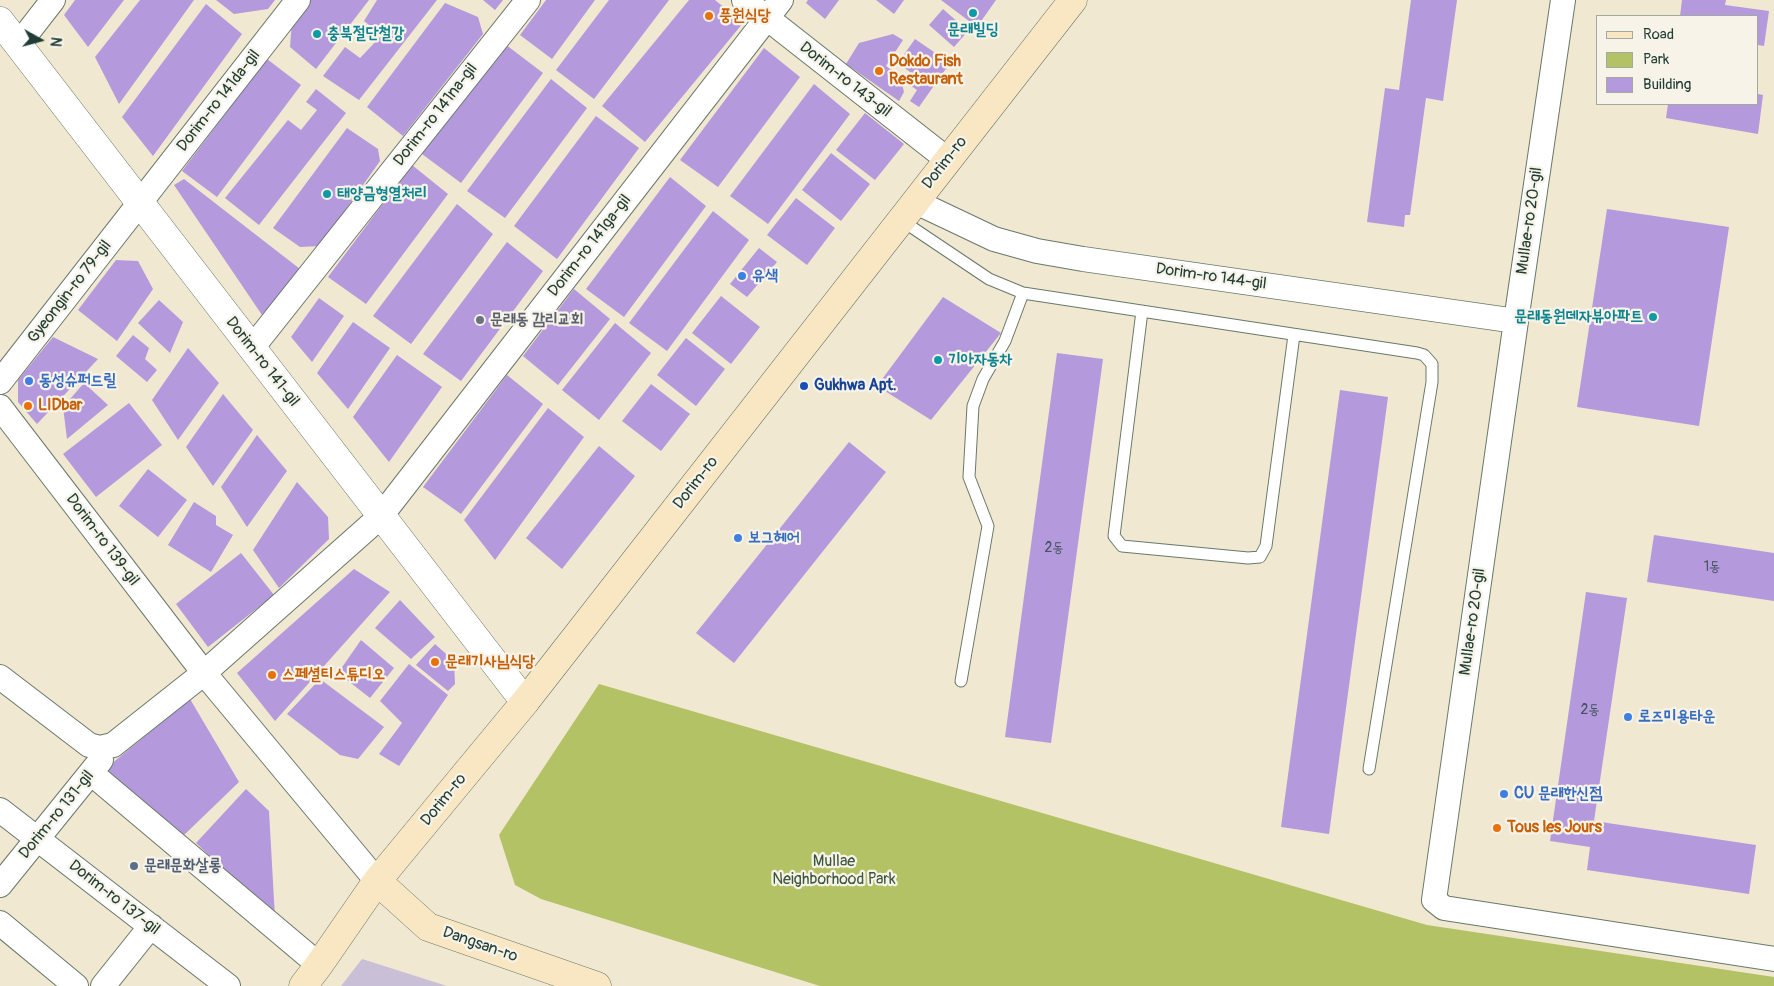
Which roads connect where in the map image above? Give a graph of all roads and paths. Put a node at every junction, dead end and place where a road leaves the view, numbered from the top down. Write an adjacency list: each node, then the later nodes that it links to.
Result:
1 (52, 0): 9 (street)
2 (298, 0): 11 (street, Dorim-ro 141da-gil)
3 (528, 0): 17 (street, Dorim-ro 141na-gil)
4 (744, 0): 7 (street, Dorim-ro 143-gil)
5 (1073, 0): 10 (main road, Dorim-ro)
6 (1563, 0): 15 (street, Mullae-ro 20-gil)
7 (774, 9): 10 (street, Dorim-ro 143-gil); 20 (street, Dorim-ro 141ga-gil)
8 (0, 22): 9 (street, Dorim-ro 141-gil)
9 (18, 45): 11 (street, Dorim-ro 141-gil)
10 (948, 160): 12 (main road, Dorim-ro)
11 (140, 203): 17 (street, Dorim-ro 141-gil); 18 (street, Gyeongin-ro 79-gil)
12 (908, 211): 13 (lane); 15 (street, Dorim-ro 144-gil); 24 (main road, Dorim-ro)
13 (1023, 293): 14 (lane); 23 (lane)
14 (1142, 311): 16 (lane); 16 (lane)
15 (1516, 321): 34 (street, Mullae-ro 20-gil)
16 (1294, 335): 26 (lane)
17 (252, 348): 20 (street, Dorim-ro 141-gil)
18 (0, 382)
19 (0, 407): 21 (street, Dorim-ro 139-gil)
20 (381, 516): 21 (street); 24 (street, Dorim-ro 141-gil)
21 (204, 673): 25 (street, Dorim-ro 131-gil); 30 (street, Dorim-ro 139-gil)
22 (0, 678): 25 (street)
23 (961, 681)
24 (525, 702): 30 (main road, Dorim-ro)
25 (113, 745): 27 (street, Dorim-ro 131-gil)
26 (1368, 769)
27 (91, 773): 29 (street, Dorim-ro 131-gil); 35 (street, Dorim-ro)
28 (0, 810): 29 (street, Dorim-ro 137-gil)
29 (38, 839): 31 (street, Dorim-ro 131-gil); 33 (street, Dorim-ro 137-gil)
30 (377, 881): 35 (main road, Dorim-ro); 39 (main road, Dangsan-ro)
31 (0, 885)
32 (0, 923): 36 (street)
33 (151, 926): 37 (street); 38 (street, Dorim-ro 137-gil)
34 (1774, 959)
35 (311, 976)
36 (76, 986)
37 (103, 986)
38 (228, 986)
39 (597, 986)

